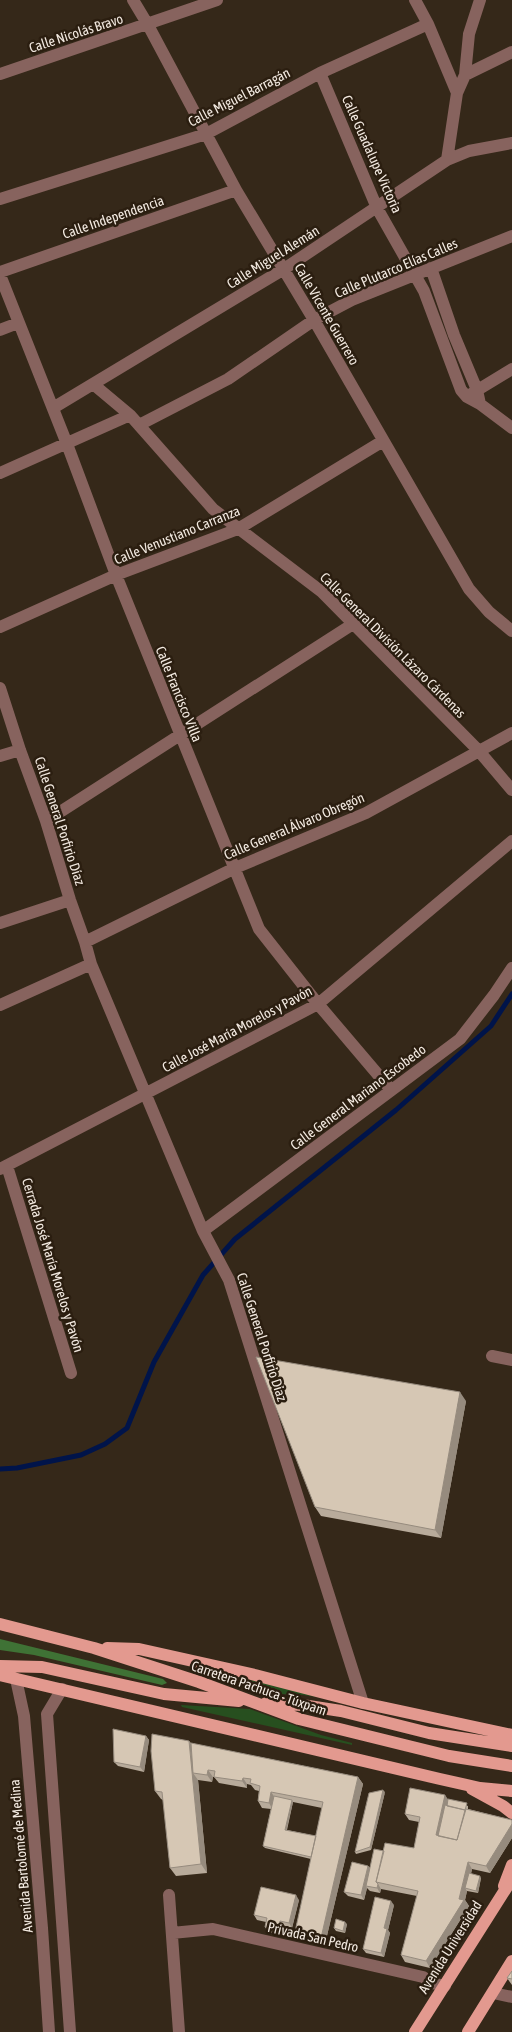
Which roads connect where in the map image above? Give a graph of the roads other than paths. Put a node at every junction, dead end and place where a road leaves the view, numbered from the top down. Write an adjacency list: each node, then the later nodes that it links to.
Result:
1 (133, 0): 6 (street, Calle Vicente Guerrero)
2 (217, 0): 6 (street, Calle Nicolás Bravo)
3 (415, 0): 5 (street)
4 (480, 0): 10 (street)
5 (428, 24): 8 (street, Calle Miguel Barragán); 11 (street)
6 (148, 25): 9 (street, Calle Nicolás Bravo); 12 (street, Calle Vicente Guerrero)
7 (512, 52): 10 (street)
8 (320, 73): 12 (street, Calle Miguel Barragán); 17 (street, Calle Guadalupe Victoria)
9 (0, 74)
10 (465, 75): 11 (street)
11 (457, 93): 14 (street)
12 (206, 134): 15 (street, Calle Vicente Guerrero); 16 (street, Calle Miguel Barragán)
13 (512, 143): 14 (street, Calle Miguel Alemán)
14 (447, 160): 17 (street, Calle Miguel Alemán)
15 (236, 190): 20 (street, Calle Vicente Guerrero); 21 (street, Calle Independencia)
16 (0, 199)
17 (377, 208): 20 (street, Calle Miguel Alemán); 22 (street, Calle Guadalupe Victoria)
18 (512, 236): 19 (street, Calle Plutarco Elías Calles)
19 (431, 268): 22 (street, Calle Plutarco Elías Calles); 26 (street, Calle Guadalupe Victoria)
20 (284, 269): 23 (street, Calle Vicente Guerrero); 31 (street, Calle Miguel Alemán)
21 (0, 274): 24 (street, Calle Francisco Villa)
22 (416, 276): 23 (street, Calle Plutarco Elías Calles); 27 (street, Calle Guadalupe Victoria)
23 (314, 320): 35 (street, Calle Plutarco Elías Calles); 37 (street, Calle Vicente Guerrero)
24 (18, 323): 25 (street); 33 (street, Calle Francisco Villa)
25 (0, 330)
26 (454, 335): 27 (street); 32 (street, Calle Guadalupe Victoria)
27 (443, 341): 32 (street, Calle Guadalupe Victoria)
28 (512, 369): 30 (street)
29 (512, 375): 30 (street)
30 (498, 377): 32 (street)
31 (93, 384): 33 (street, Calle Miguel Alemán); 34 (street, Calle General División Lázaro Cárdenas)
32 (472, 393): 36 (street, Calle Guadalupe Victoria)
33 (53, 408): 38 (street, Calle Francisco Villa)
34 (130, 414): 35 (street, Calle General División Lázaro Cárdenas); 38 (street)
35 (139, 425): 40 (street, Calle General División Lázaro Cárdenas)
36 (512, 428)
37 (383, 441): 40 (street, Calle Venustiano Carranza); 44 (street, Calle Vicente Guerrero)
38 (68, 444): 39 (street); 41 (street, Calle Francisco Villa)
39 (0, 473)
40 (238, 529): 41 (street, Calle Venustiano Carranza); 42 (street, Calle General División Lázaro Cárdenas)
41 (116, 575): 43 (street, Calle Venustiano Carranza); 47 (street, Calle Francisco Villa)
42 (353, 624): 47 (street); 49 (street, Calle General División Lázaro Cárdenas)
43 (0, 627)
44 (512, 631)
45 (0, 688): 48 (street, Calle General Porfirio Díaz)
46 (512, 732): 49 (street, Calle General Álvaro Obregón)
47 (179, 735): 52 (street); 54 (street, Calle Francisco Villa)
48 (20, 750): 50 (street); 52 (street, Calle General Porfirio Díaz)
49 (478, 750): 51 (street, Calle General División Lázaro Cárdenas); 54 (street, Calle General Álvaro Obregón)
50 (0, 756)
51 (512, 790)
52 (46, 821): 55 (street, Calle General Porfirio Díaz)
53 (512, 841): 60 (street, Calle José María Morelos y Pavón)
54 (235, 868): 57 (street, Calle General Álvaro Obregón); 60 (street, Calle Francisco Villa)
55 (70, 900): 56 (street); 57 (street, Calle General Porfirio Díaz)
56 (0, 923)
57 (86, 942): 58 (street, Calle General Porfirio Díaz)
58 (91, 964): 61 (street); 63 (street, Calle General Porfirio Díaz)
59 (512, 968): 62 (street, Calle General Mariano Escobedo)
60 (318, 1004): 62 (street, Calle Francisco Villa); 63 (street, Calle José María Morelos y Pavón)
61 (0, 1005)
62 (392, 1090): 65 (street, Calle General Mariano Escobedo)
63 (147, 1094): 64 (street, Calle José María Morelos y Pavón); 65 (street, Calle General Porfirio Díaz)
64 (3, 1168): 68 (street, Cerrada José María Morelos y Pavón)
65 (206, 1236): 76 (street, Calle General Porfirio Díaz)
66 (492, 1356): 67 (street)
67 (512, 1360)
68 (71, 1373)
69 (0, 1624): 70 (main road, Carretera Pachuca - Túxpam)
70 (94, 1648): 75 (main road, Carretera Pachuca - Túxpam); 76 (main road)
71 (0, 1666): 75 (main road)
72 (0, 1675): 73 (main road)
73 (16, 1679): 74 (main road); 88 (street, Avenida Bartolomé de Medina)
74 (62, 1689): 80 (main road); 87 (street)
75 (254, 1702): 78 (main road); 79 (main road, Carretera Pachuca - Túxpam)
76 (363, 1703): 77 (main road)
77 (512, 1735)
78 (512, 1746)
79 (512, 1766)
80 (463, 1784): 81 (main road); 82 (main road)
81 (512, 1790)
82 (512, 1813)
83 (512, 1865): 86 (main road)
84 (512, 1879): 86 (main road, Avenida Universidad)
85 (169, 1895): 89 (street)
86 (499, 1898): 91 (main road, Avenida Universidad)
87 (64, 1926): 88 (street); 95 (street)
88 (42, 1928): 94 (street, Avenida Bartolomé de Medina)
89 (172, 1933): 91 (street, Privada San Pedro); 96 (street)
90 (512, 1961): 92 (main road)
91 (445, 1986): 97 (main road, Avenida Universidad)
92 (493, 1993): 93 (street); 98 (main road)
93 (512, 1997)
94 (49, 2032)
95 (70, 2032)
96 (179, 2032)
97 (415, 2032)
98 (468, 2032)

